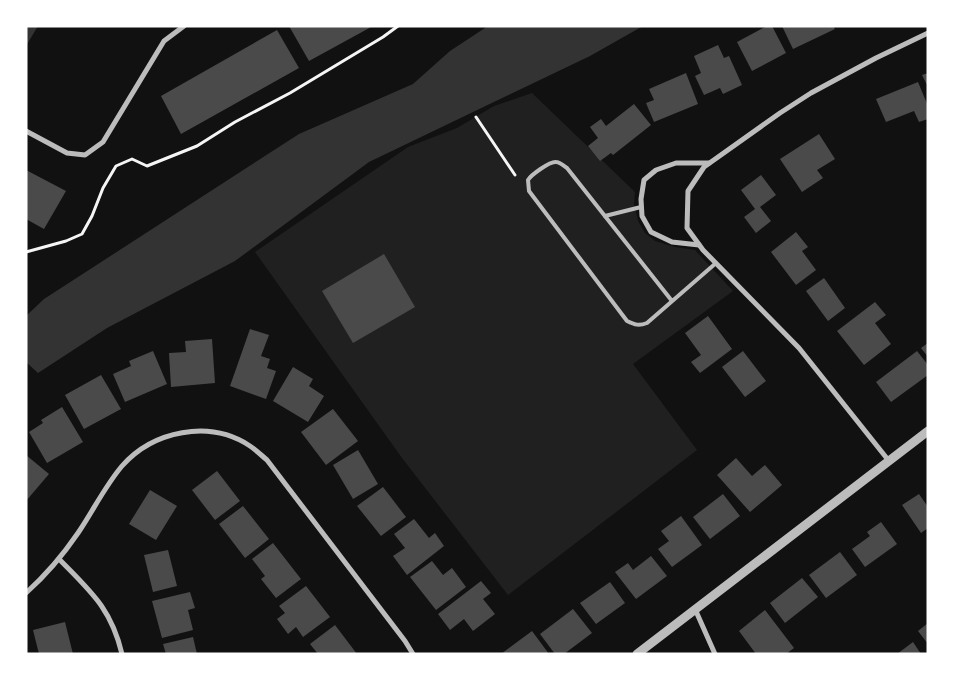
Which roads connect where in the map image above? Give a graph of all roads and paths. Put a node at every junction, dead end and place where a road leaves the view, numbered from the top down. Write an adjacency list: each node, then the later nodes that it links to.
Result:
1 (184, 26): 5 (street)
2 (398, 26): 11 (path)
3 (928, 32): 6 (street)
4 (476, 117): 7 (path)
5 (26, 131)
6 (707, 165): 8 (street); 10 (street)
7 (515, 175)
8 (641, 207): 9 (lane); 10 (street)
9 (605, 216): 13 (lane); 13 (lane)
10 (699, 245): 12 (street)
11 (26, 252)
12 (716, 263): 13 (lane); 15 (street)
13 (672, 301)
14 (928, 432): 15 (street)
15 (889, 461): 18 (street)
16 (59, 559): 17 (street); 19 (street); 20 (street)
17 (26, 593)
18 (695, 609): 21 (street); 22 (street)
19 (122, 654)
20 (413, 654)
21 (637, 654)
22 (715, 654)

